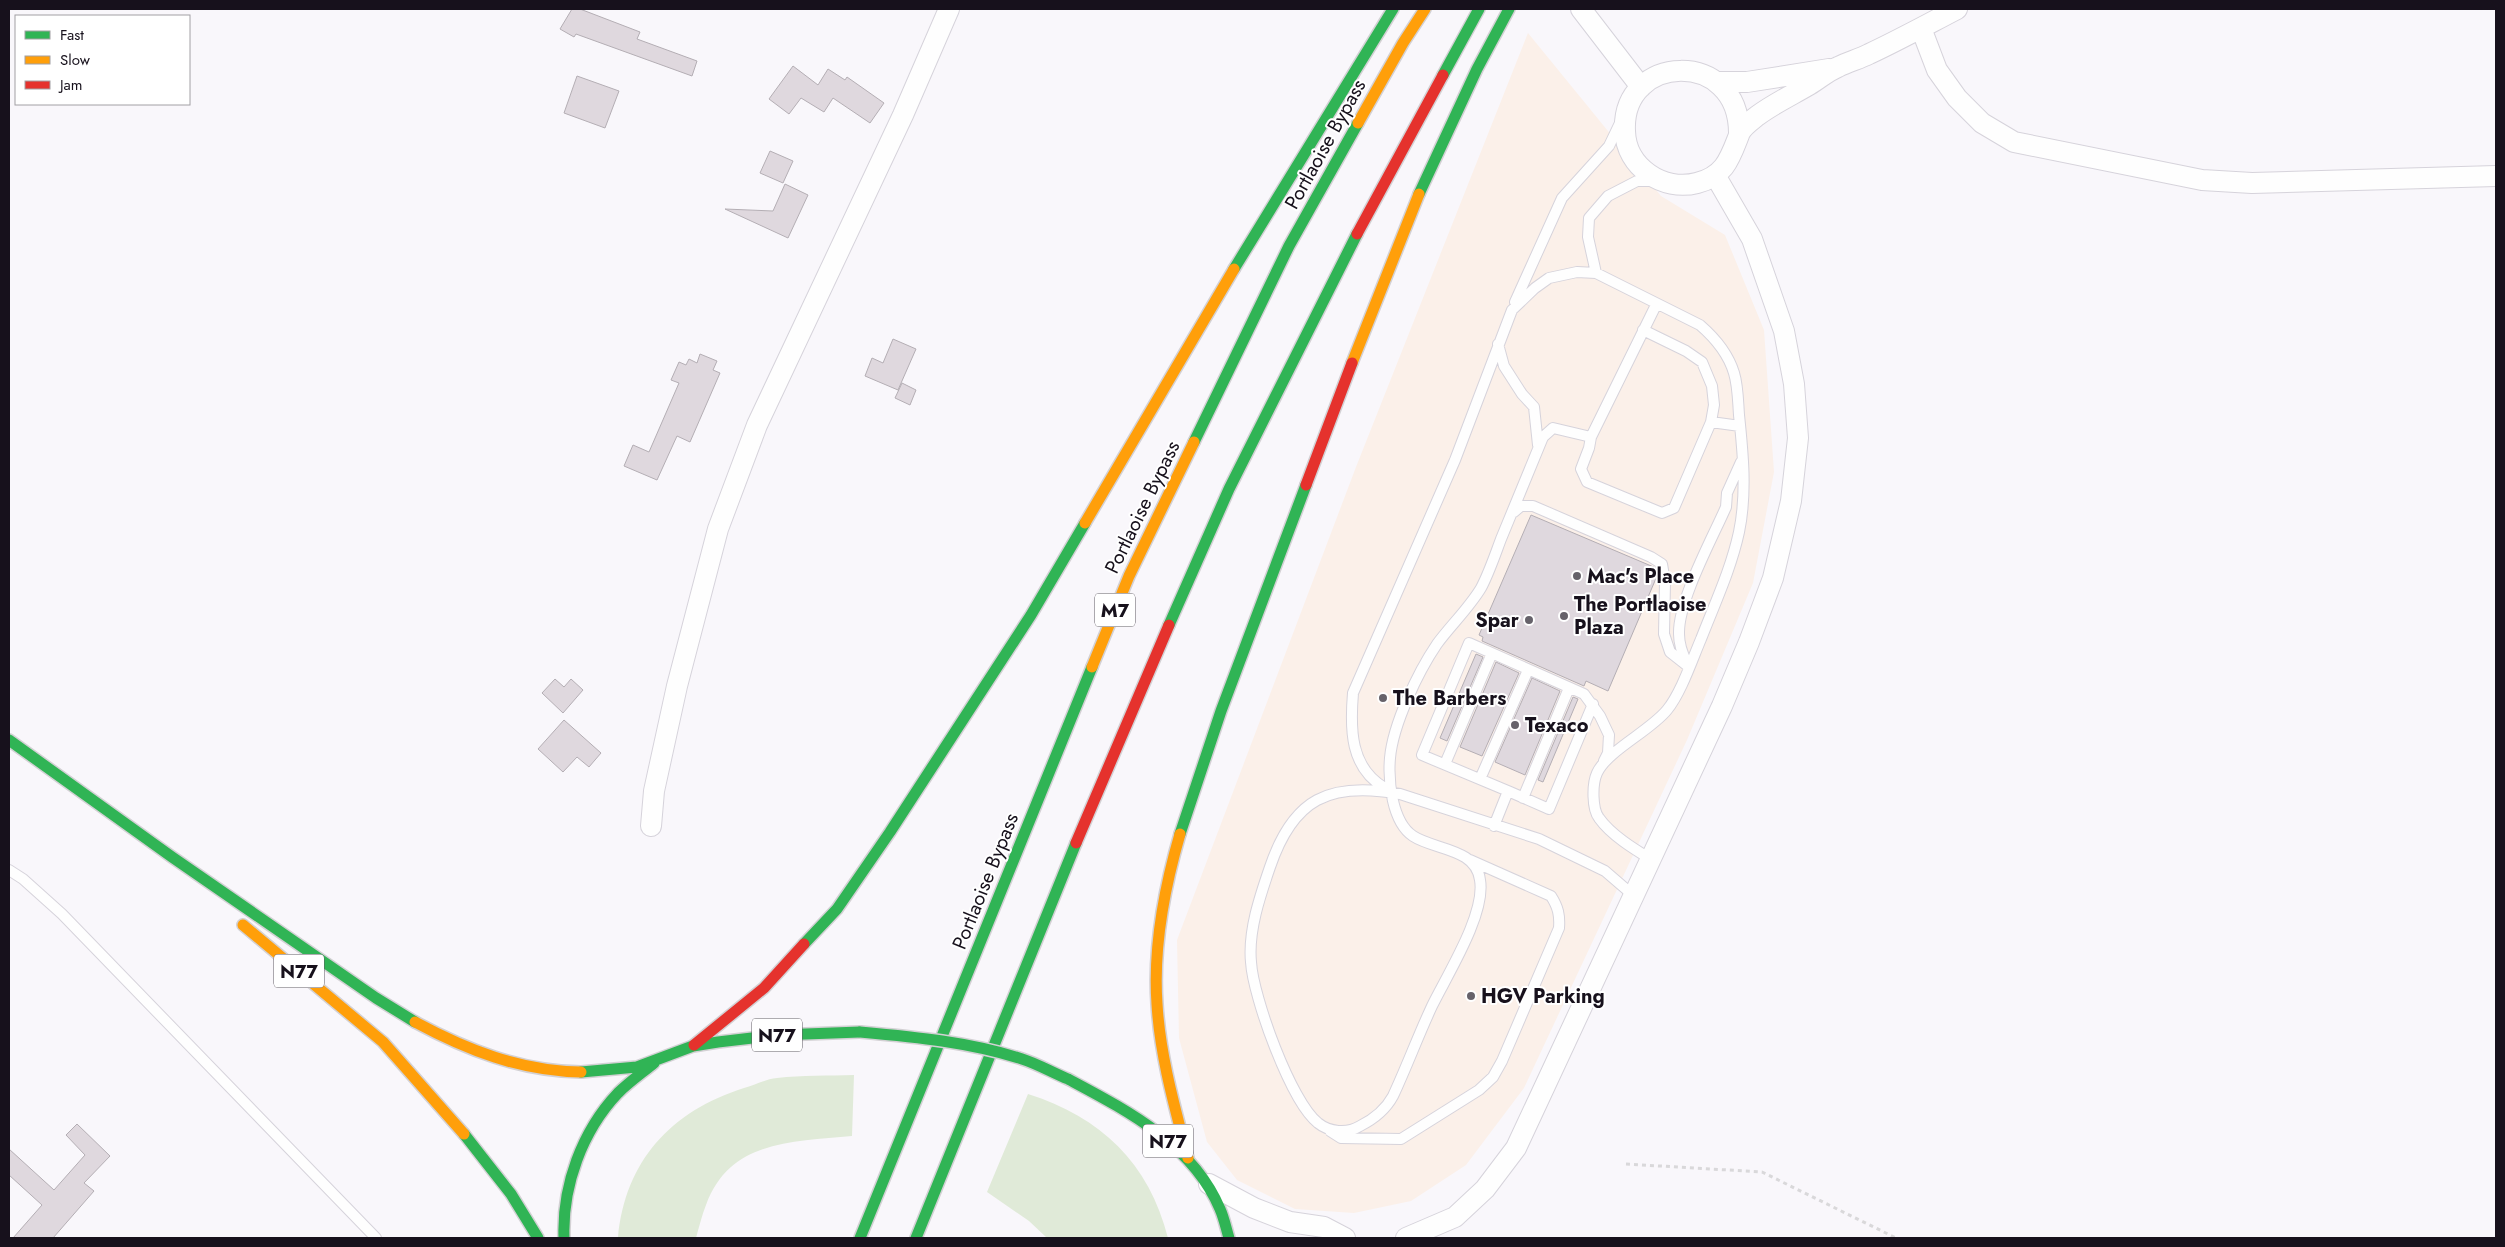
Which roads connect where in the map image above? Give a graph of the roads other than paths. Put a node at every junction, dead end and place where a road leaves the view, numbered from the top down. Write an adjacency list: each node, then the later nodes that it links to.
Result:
1 (949, 9): 40 (street)
2 (1393, 9): 49 (main road)
3 (1425, 9): 57 (main road, Portlaoise Bypass / M7)
4 (1479, 9): 58 (main road)
5 (1509, 9): 52 (main road)
6 (1957, 9): 8 (street)
7 (1584, 12): 11 (street)
8 (1921, 28): 9 (street); 15 (street)
9 (1836, 68): 10 (street); 13 (street)
10 (1717, 82): 11 (street); 13 (street)
11 (1641, 87): 12 (street)
12 (1628, 108): 16 (street); 19 (lane)
13 (1739, 133): 14 (street)
14 (1715, 175): 16 (street); 44 (street)
15 (2496, 176)
16 (1659, 181): 17 (lane)
17 (1596, 273): 18 (lane); 19 (lane)
18 (1656, 305): 20 (lane); 23 (lane)
19 (1512, 310): 21 (lane)
20 (1643, 330): 22 (lane); 24 (lane)
21 (1498, 344): 25 (lane); 38 (lane)
22 (1711, 422): 23 (lane); 24 (lane)
23 (1740, 426): 26 (lane)
24 (1591, 437): 25 (lane)
25 (1538, 449): 27 (lane)
26 (1743, 459): 29 (lane); 29 (lane)
27 (1512, 515): 29 (lane); 38 (lane)
28 (1492, 653): 30 (lane); 34 (lane); 34 (lane)
29 (1689, 667): 35 (lane)
30 (1528, 670): 31 (lane); 36 (lane)
31 (1569, 688): 32 (lane); 39 (lane)
32 (1593, 704): 35 (lane); 39 (lane)
33 (9, 740): 42 (main road, N77)
34 (1444, 764): 36 (lane)
35 (1597, 774): 44 (lane)
36 (1480, 779): 37 (lane)
37 (1508, 791): 39 (lane); 41 (lane)
38 (1392, 792): 41 (lane); 43 (lane); 51 (lane)
39 (1523, 798)
40 (652, 826)
41 (1494, 826): 46 (lane)
42 (127, 828): 47 (main road, N77); 50 (main road, N77)
43 (1466, 858): 51 (lane); 51 (lane)
44 (1652, 860): 46 (street)
45 (9, 870): 54 (lane)
46 (1634, 896): 61 (street)
47 (217, 903)
48 (232, 916): 55 (main road, N77)
49 (694, 1046): 50 (main road, N77); 52 (main road, N77, bridge)
50 (655, 1062): 56 (main road, N77)
51 (1320, 1126)
52 (1188, 1158): 53 (main road, N77)
53 (1209, 1184): 59 (main road, N77); 60 (street)
54 (376, 1238)
55 (538, 1238)
56 (564, 1238)
57 (860, 1238)
58 (916, 1238)
59 (1229, 1238)
60 (1345, 1238)
61 (1406, 1238)

